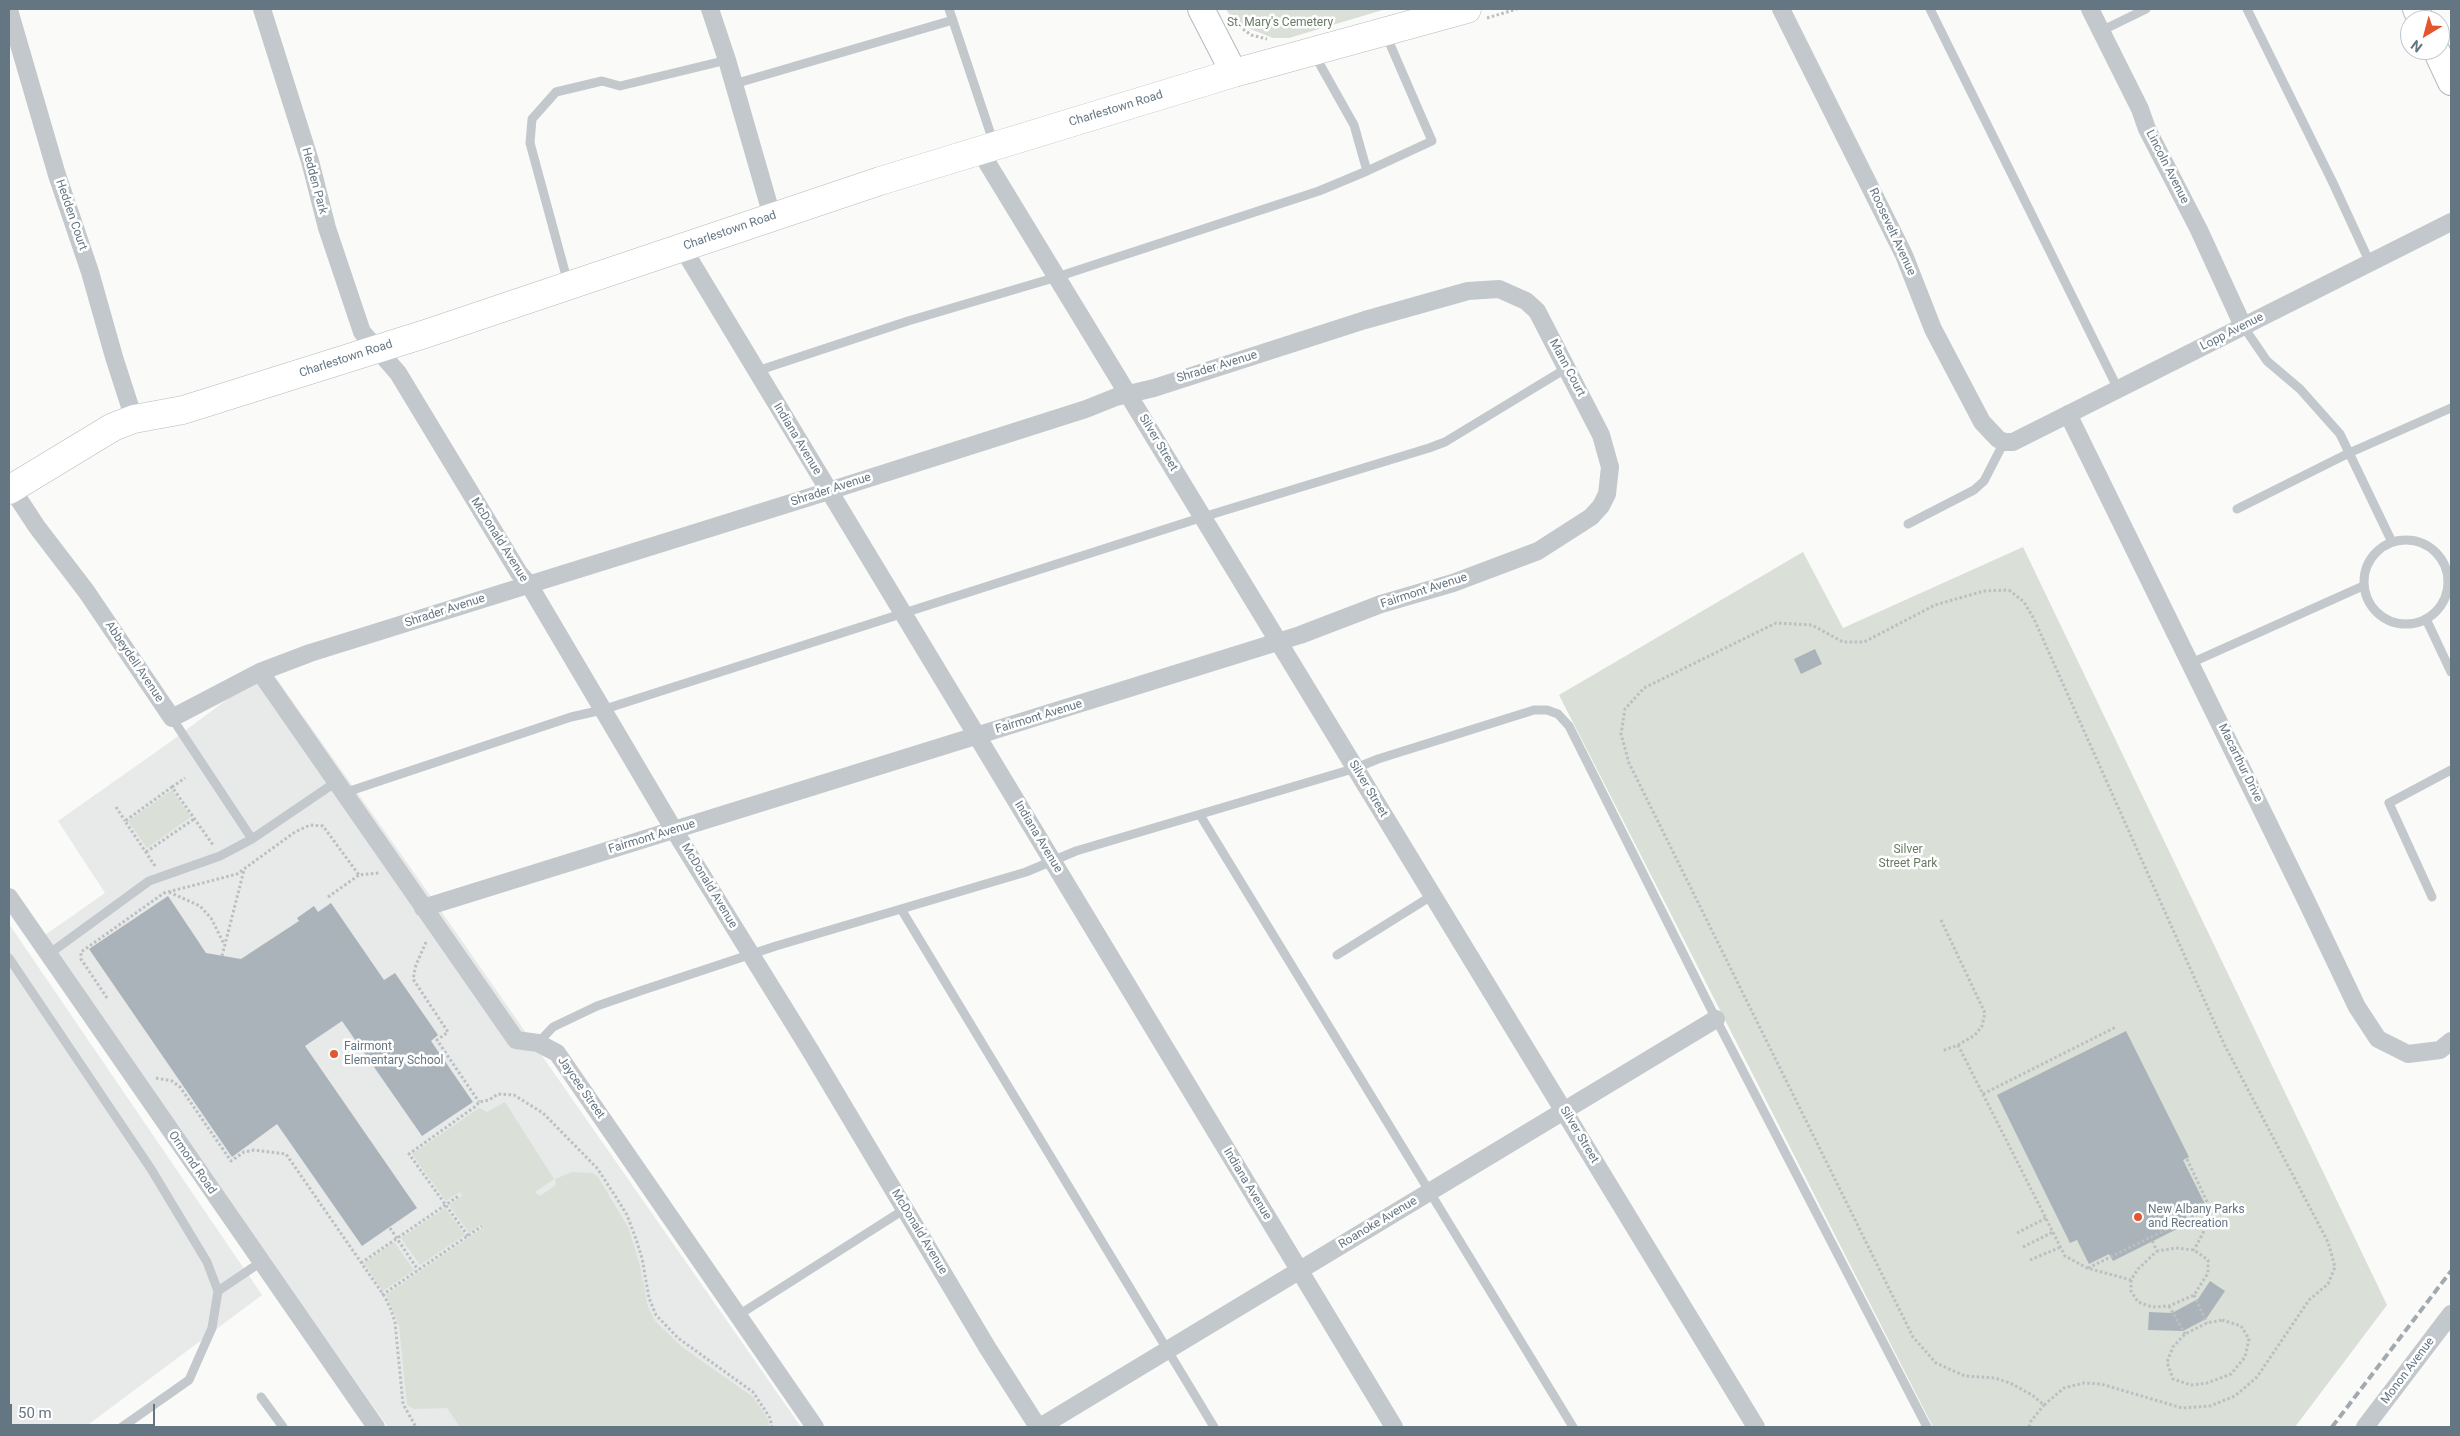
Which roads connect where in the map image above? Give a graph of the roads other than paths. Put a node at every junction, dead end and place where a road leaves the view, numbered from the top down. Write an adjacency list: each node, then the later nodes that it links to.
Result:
1 (262, 9): 31 (street, Hedden Park)
2 (710, 9): 16 (street)
3 (949, 9): 12 (lane)
4 (1201, 9): 18 (main road)
5 (1467, 9): 14 (main road, Charlestown Road)
6 (1781, 9): 39 (street, Roosevelt Avenue)
7 (1930, 9): 34 (lane)
8 (2090, 9): 13 (street, Lincoln Avenue)
9 (2146, 9): 13 (lane)
10 (2246, 9): 26 (lane)
11 (9, 10): 38 (street, Hedden Court)
12 (952, 20): 20 (lane); 21 (lane)
13 (2101, 31): 30 (street, Lincoln Avenue)
14 (1384, 32): 15 (main road, Charlestown Road); 22 (lane)
15 (1312, 52): 18 (main road, Charlestown Road); 22 (lane)
16 (727, 60): 20 (street); 28 (lane)
17 (2441, 60): 19 (main road)
18 (1234, 73): 21 (main road, Charlestown Road)
19 (2451, 82)
20 (734, 84): 23 (street)
21 (988, 148): 23 (main road, Charlestown Road); 27 (street, Silver Street)
22 (1367, 171): 27 (lane)
23 (772, 216): 25 (main road, Charlestown Road)
24 (2451, 222): 26 (street, Lopp Avenue)
25 (682, 247): 28 (main road, Charlestown Road); 33 (street, Indiana Avenue)
26 (2370, 263): 30 (street, Lopp Avenue)
27 (1057, 277): 33 (lane); 35 (street, Silver Street)
28 (569, 285): 31 (main road, Charlestown Road)
29 (1499, 289): 32 (street, Mann Court); 35 (street, Shrader Avenue)
30 (2243, 326): 34 (street, Lopp Avenue); 40 (lane)
31 (375, 349): 38 (main road, Charlestown Road); 48 (street, McDonald Avenue)
32 (1568, 368): 41 (street, Mann Court); 45 (lane)
33 (757, 371): 43 (street, Indiana Avenue)
34 (2118, 389): 37 (street, Lopp Avenue)
35 (1129, 395): 43 (street, Shrader Avenue); 45 (street, Silver Street)
36 (2451, 408): 40 (lane)
37 (2068, 414): 39 (street, Lopp Avenue); 54 (street, Macarthur Drive)
38 (134, 419): 42 (main road, Charlestown Road)
39 (2009, 442): 46 (lane)
40 (2349, 453): 44 (lane); 47 (lane)
41 (1610, 467): 53 (street, Fairmont Avenue)
42 (10, 489): 58 (street, Abbeydell Avenue)
43 (829, 491): 48 (street, Shrader Avenue); 51 (street, Indiana Avenue)
44 (2237, 509)
45 (1203, 517): 51 (lane); 53 (street, Silver Street)
46 (1908, 524)
47 (2392, 542): 49 (lane); 50 (lane)
48 (528, 585): 55 (street, Shrader Avenue); 57 (street, McDonald Avenue)
49 (2450, 585): 52 (lane)
50 (2364, 586): 52 (lane); 54 (lane)
51 (903, 614): 57 (lane); 59 (street, Indiana Avenue)
52 (2426, 619): 56 (lane)
53 (1278, 642): 59 (street, Fairmont Avenue); 60 (street, Silver Street)
54 (2191, 663): 77 (street, Macarthur Drive)
55 (260, 672): 58 (street, Shrader Avenue); 62 (street, Jaycee Street)
56 (2451, 672)
57 (602, 710): 62 (lane); 64 (street, McDonald Avenue)
58 (172, 718): 65 (lane, Abbeydell Avenue)
59 (976, 735): 64 (street, Fairmont Avenue); 66 (street, Indiana Avenue)
60 (1356, 768): 63 (lane); 67 (street, Silver Street); 76 (lane)
61 (2451, 770): 69 (lane)
62 (340, 788): 65 (lane); 70 (street, Jaycee Street)
63 (1200, 815): 66 (lane); 80 (lane)
64 (674, 830): 70 (street, Fairmont Avenue); 73 (street, McDonald Avenue)
65 (252, 839): 72 (lane)
66 (1052, 862): 71 (lane); 83 (street, Indiana Avenue)
67 (1433, 895): 74 (lane); 79 (street, Silver Street)
68 (9, 897): 72 (street, Ormond Road)
69 (2432, 897)
70 (423, 908): 78 (street, Jaycee Street)
71 (902, 909): 73 (lane); 87 (lane)
72 (49, 954): 82 (street, Ormond Road)
73 (751, 955): 78 (lane); 81 (street, McDonald Avenue)
74 (1337, 955)
75 (9, 958): 84 (lane)
76 (1716, 1019): 79 (street, Roanoke Avenue); 98 (lane)
77 (2451, 1041)
78 (538, 1043): 86 (street, Jaycee Street)
79 (1564, 1111): 80 (street, Roanoke Avenue); 97 (street, Silver Street)
80 (1430, 1192): 83 (street, Roanoke Avenue); 96 (lane)
81 (904, 1209): 86 (lane); 93 (street, McDonald Avenue)
82 (261, 1262): 84 (lane); 91 (street, Ormond Road)
83 (1299, 1271): 87 (street, Roanoke Avenue); 95 (street, Indiana Avenue)
84 (218, 1291): 89 (lane)
85 (2451, 1314): 99 (street, Monon Avenue)
86 (738, 1316): 92 (street, Jaycee Street)
87 (1167, 1350): 93 (street, Roanoke Avenue); 94 (lane)
88 (261, 1398): 90 (lane)
89 (122, 1427)
90 (283, 1427)
91 (376, 1427)
92 (815, 1427)
93 (1039, 1427)
94 (1214, 1427)
95 (1394, 1427)
96 (1573, 1427)
97 (1756, 1427)
98 (1927, 1427)
99 (2365, 1427)

